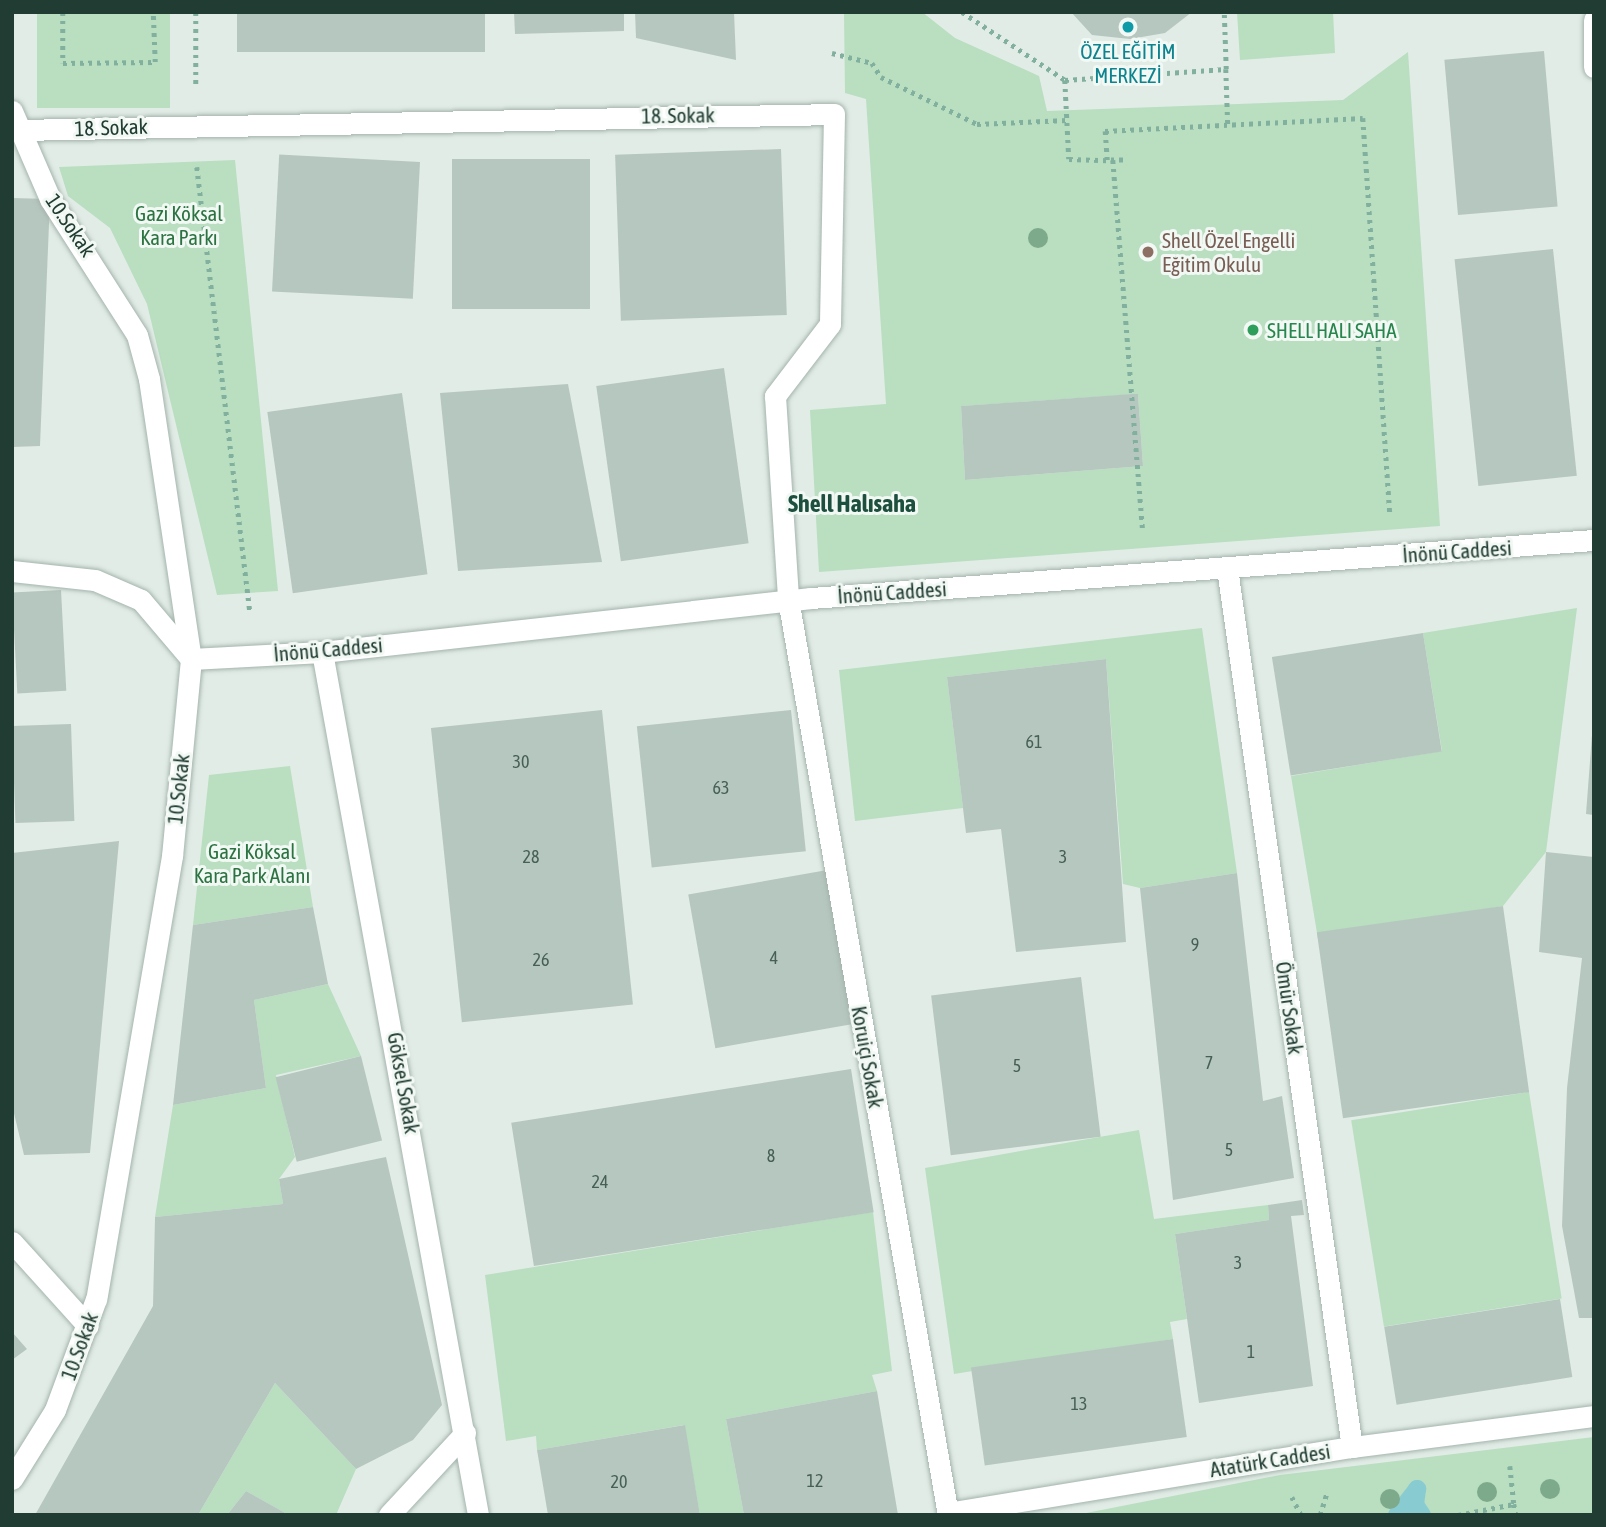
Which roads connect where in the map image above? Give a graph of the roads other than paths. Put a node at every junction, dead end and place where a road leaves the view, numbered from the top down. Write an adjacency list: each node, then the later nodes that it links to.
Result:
1 (1594, 20): 2 (street)
2 (1594, 67)
3 (15, 120): 7 (street, 18. Sokak); 9 (street, 10.Sokak)
4 (1594, 540): 5 (street, İnönü Caddesi)
5 (1227, 568): 7 (street, İnönü Caddesi); 14 (street, Ömür Sokak)
6 (12, 571): 9 (street)
7 (788, 600): 8 (street, İnönü Caddesi); 16 (street, Koruiçi Sokak)
8 (323, 652): 9 (street, İnönü Caddesi); 13 (street, Göksel Sokak)
9 (191, 659): 11 (street, 10.Sokak)
10 (12, 1242): 11 (street)
11 (88, 1326): 15 (street, 10.Sokak)
12 (1594, 1416): 14 (street, Atatürk Caddesi)
13 (465, 1433): 17 (street); 18 (street, Göksel Sokak)
14 (1352, 1447): 16 (street, Atatürk Caddesi)
15 (12, 1479)
16 (948, 1514)
17 (389, 1515)
18 (478, 1515)

